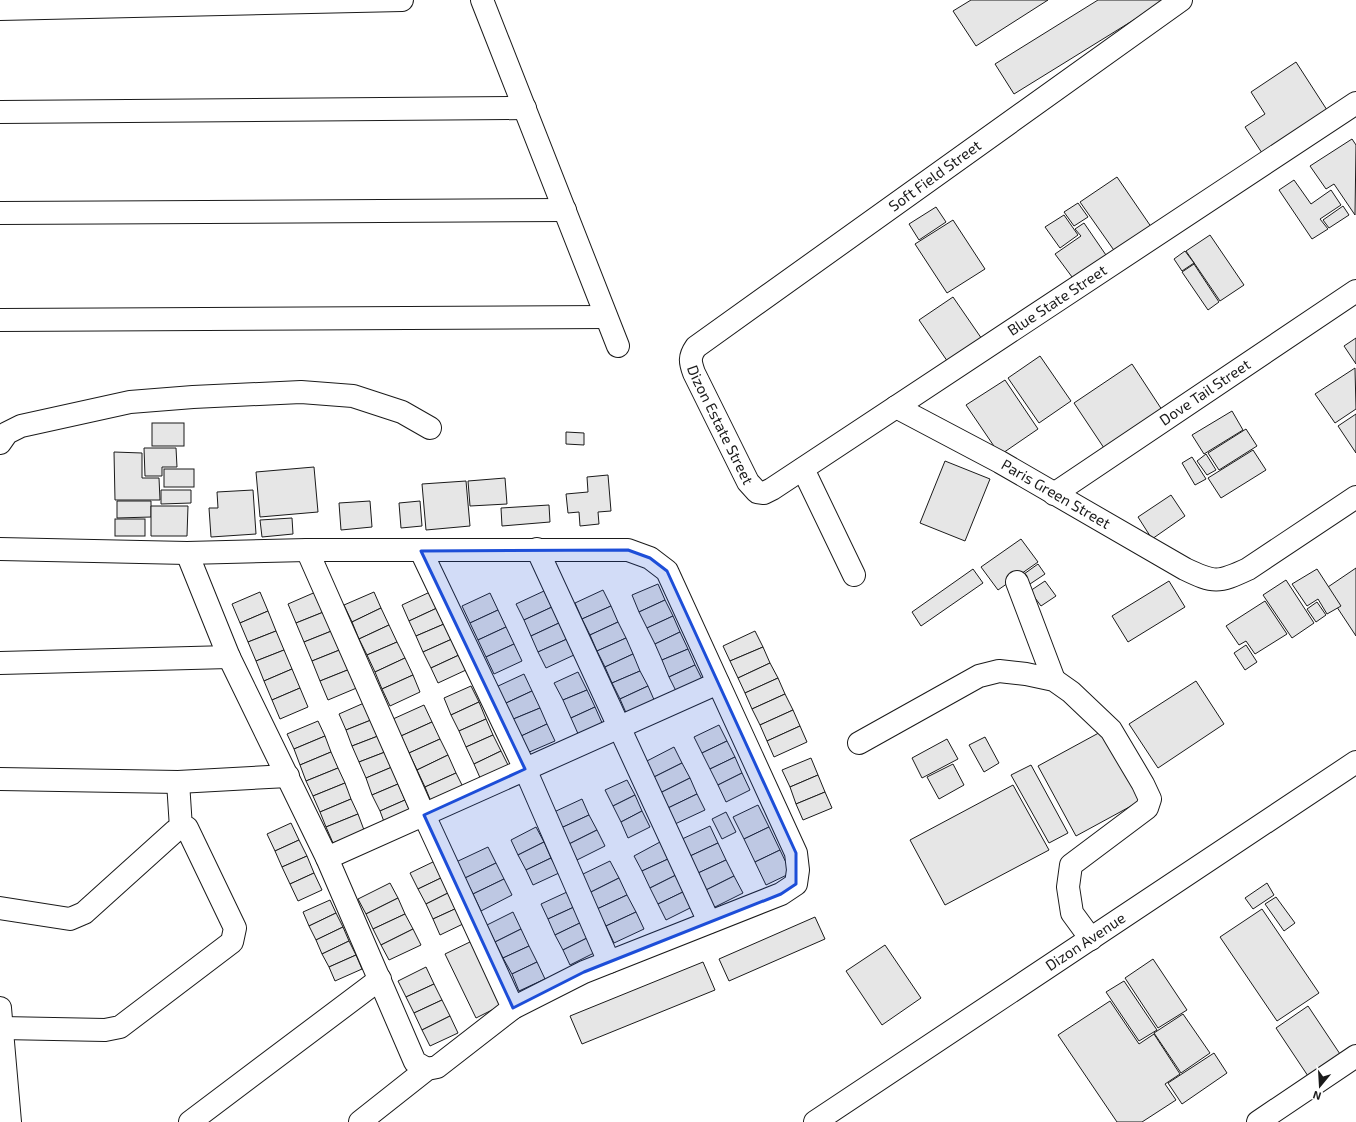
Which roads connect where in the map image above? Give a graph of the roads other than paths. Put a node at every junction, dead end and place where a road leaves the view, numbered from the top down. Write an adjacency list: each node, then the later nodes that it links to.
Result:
1 (402, 0): 4 (street)
2 (482, 0): 6 (street)
3 (1180, 0): 14 (street, Soft Field Street)
4 (0, 9)
5 (1356, 103): 15 (street, Blue State Street)
6 (525, 108): 7 (street); 8 (street)
7 (0, 112)
8 (565, 210): 9 (street); 11 (street)
9 (0, 213)
10 (1356, 291): 20 (street, Dove Tail Street)
11 (606, 317): 12 (street); 13 (street)
12 (0, 320)
13 (618, 346)
14 (691, 355): 19 (street, Dizon Estate Street)
15 (896, 407): 18 (street, Blue State Street); 20 (street, Paris Green Street)
16 (430, 428): 17 (street)
17 (0, 443)
18 (803, 469): 19 (street, Blue State Street); 27 (street)
19 (757, 492)
20 (1054, 494): 21 (street, Paris Green Street)
21 (1356, 497)
22 (0, 549): 26 (street)
23 (537, 549): 25 (street); 32 (street); 33 (street)
24 (307, 550): 25 (street); 26 (street); 40 (street)
25 (421, 551): 36 (street)
26 (187, 553): 29 (street)
27 (854, 575)
28 (1017, 582): 31 (street)
29 (229, 657): 30 (street); 37 (street)
30 (0, 663)
31 (1054, 680): 34 (street); 45 (street)
32 (718, 682): 33 (street); 44 (street)
33 (619, 727): 36 (street); 44 (street)
34 (858, 743)
35 (1356, 762): 45 (street, Dizon Avenue)
36 (525, 769): 40 (street); 46 (street)
37 (288, 776): 39 (street); 42 (street)
38 (0, 779): 39 (street)
39 (178, 782): 41 (street)
40 (424, 815): 42 (street); 48 (street)
41 (181, 828): 43 (street); 49 (street)
42 (327, 858): 47 (street)
43 (0, 908)
44 (709, 922): 46 (street)
45 (1091, 939): 55 (street, Dizon Avenue)
46 (609, 962): 48 (street)
47 (380, 979): 51 (street); 53 (street)
48 (513, 1008): 51 (street)
49 (1, 1018): 52 (street)
50 (1356, 1056): 56 (street)
51 (427, 1069): 54 (street)
52 (10, 1122)
53 (190, 1122)
54 (360, 1122)
55 (815, 1122)
56 (1258, 1122)

